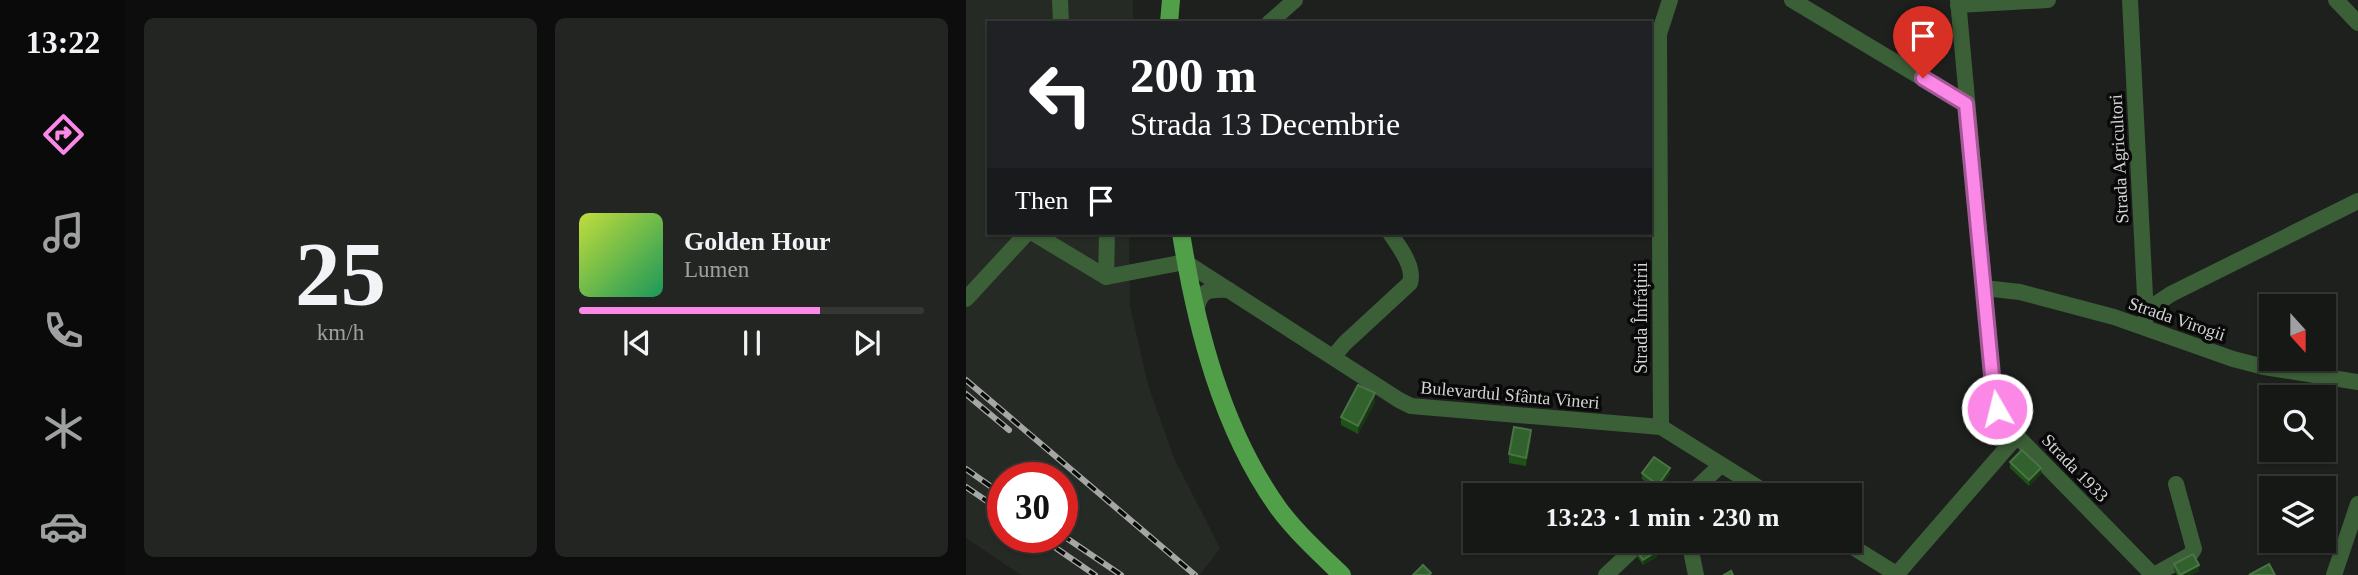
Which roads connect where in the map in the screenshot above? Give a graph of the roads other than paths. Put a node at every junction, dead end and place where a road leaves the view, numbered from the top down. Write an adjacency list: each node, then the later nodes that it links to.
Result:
1 (1060, 0): 10 (street)
2 (1171, 0): 11 (main road)
3 (1295, 0): 12 (street)
4 (1670, 0): 30 (street, Strada Înfrățirii)
5 (1792, 0): 14 (street)
6 (2048, 0): 9 (street)
7 (2130, 0): 27 (street, Strada Agricultori)
8 (2336, 0): 13 (street)
9 (1958, 3): 14 (street, Strada 1933)
10 (1060, 21)
11 (1169, 21)
12 (1271, 21)
13 (2358, 23)
14 (1966, 104): 23 (street, Strada 1933)
15 (2358, 201): 27 (street)
16 (1025, 235): 25 (street)
17 (1036, 235): 22 (street)
18 (1107, 235): 22 (street)
19 (1181, 235): 21 (main road)
20 (1391, 235): 28 (street)
21 (1185, 262): 22 (street); 24 (street, Bulevardul Sfânta Vineri); 26 (main road)
22 (1107, 277)
23 (1984, 288): 27 (street, Strada Virogii); 31 (street, Strada 1933)
24 (1228, 290): 26 (street); 28 (street, Bulevardul Sfânta Vineri)
25 (966, 299)
26 (1196, 312): 41 (main road)
27 (2144, 321): 29 (street, Strada Virogii)
28 (1332, 357): 30 (street, Bulevardul Sfânta Vineri)
29 (2358, 382)
30 (1661, 427): 32 (street, Bulevardul Sfânta Vineri)
31 (2017, 436): 40 (street); 44 (street, Strada 1933)
32 (1721, 465): 33 (street); 34 (street, Bulevardul Sfânta Vineri)
33 (1702, 483)
34 (1750, 483)
35 (2176, 484): 44 (street)
36 (2358, 504): 45 (street)
37 (1629, 553): 42 (street)
38 (1691, 553): 43 (street)
39 (1862, 553): 40 (street)
40 (1897, 574)
41 (1342, 575)
42 (1606, 575)
43 (1696, 575)
44 (2153, 575)
45 (2334, 575)

